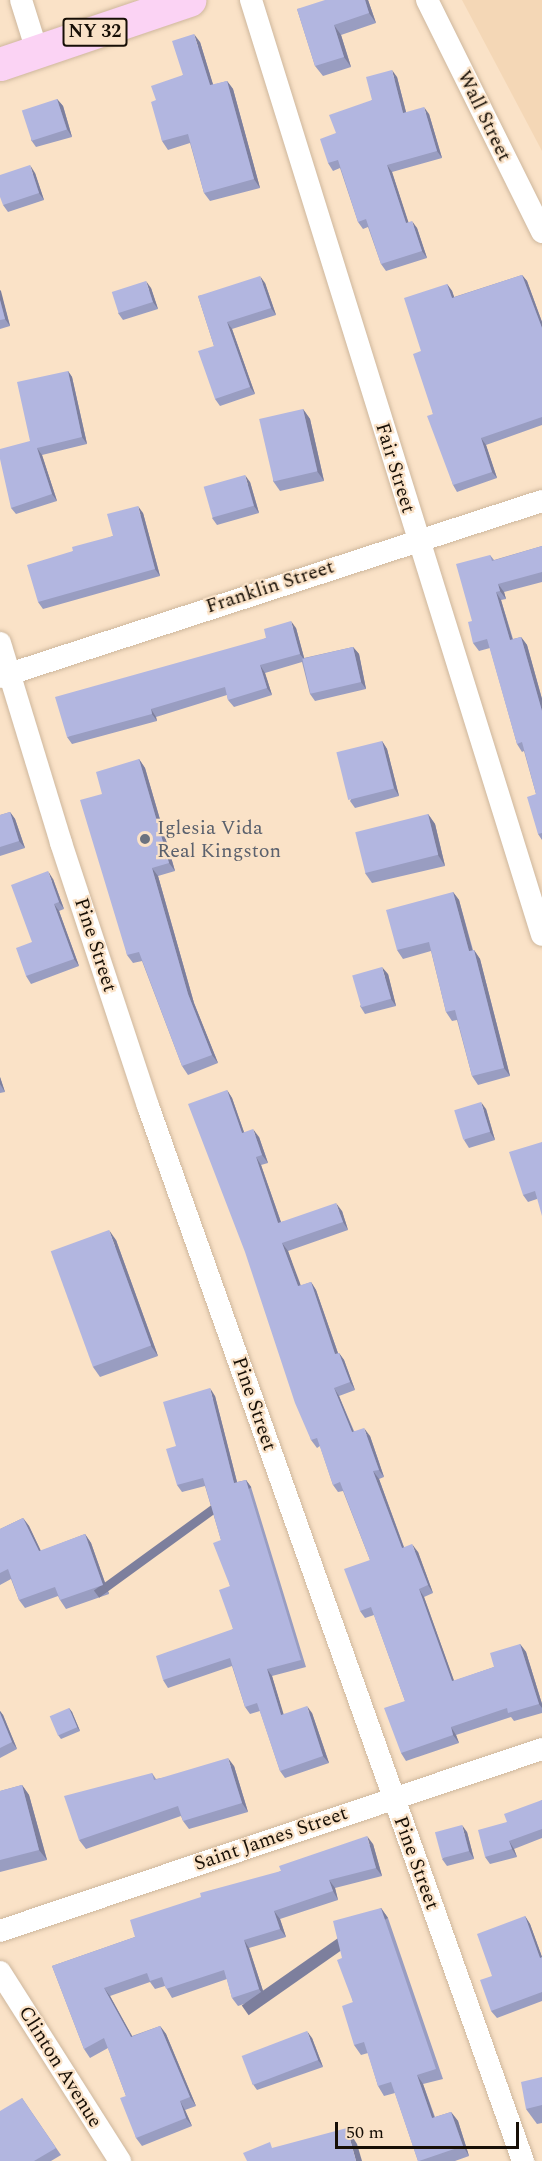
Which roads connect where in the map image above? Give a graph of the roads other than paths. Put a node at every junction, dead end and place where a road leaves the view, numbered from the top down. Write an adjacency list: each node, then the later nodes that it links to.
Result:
1 (21, 0): 5 (street)
2 (189, 0): 5 (main road, NY 32)
3 (251, 0): 9 (street, Fair Street)
4 (427, 0): 7 (street, Wall Street)
5 (37, 51): 6 (main road, NY 32)
6 (0, 64)
7 (542, 232)
8 (542, 501): 9 (street, Franklin Street)
9 (417, 539): 11 (street, Franklin Street); 12 (street, Fair Street)
10 (0, 643): 11 (street, Pine Street)
11 (5, 676): 14 (street, Pine Street)
12 (542, 934)
13 (542, 1749): 14 (street, Saint James Street)
14 (393, 1798): 15 (street, Saint James Street); 18 (street, Pine Street)
15 (0, 1931)
16 (0, 1972): 17 (street, Clinton Avenue)
17 (120, 2161)
18 (523, 2161)

